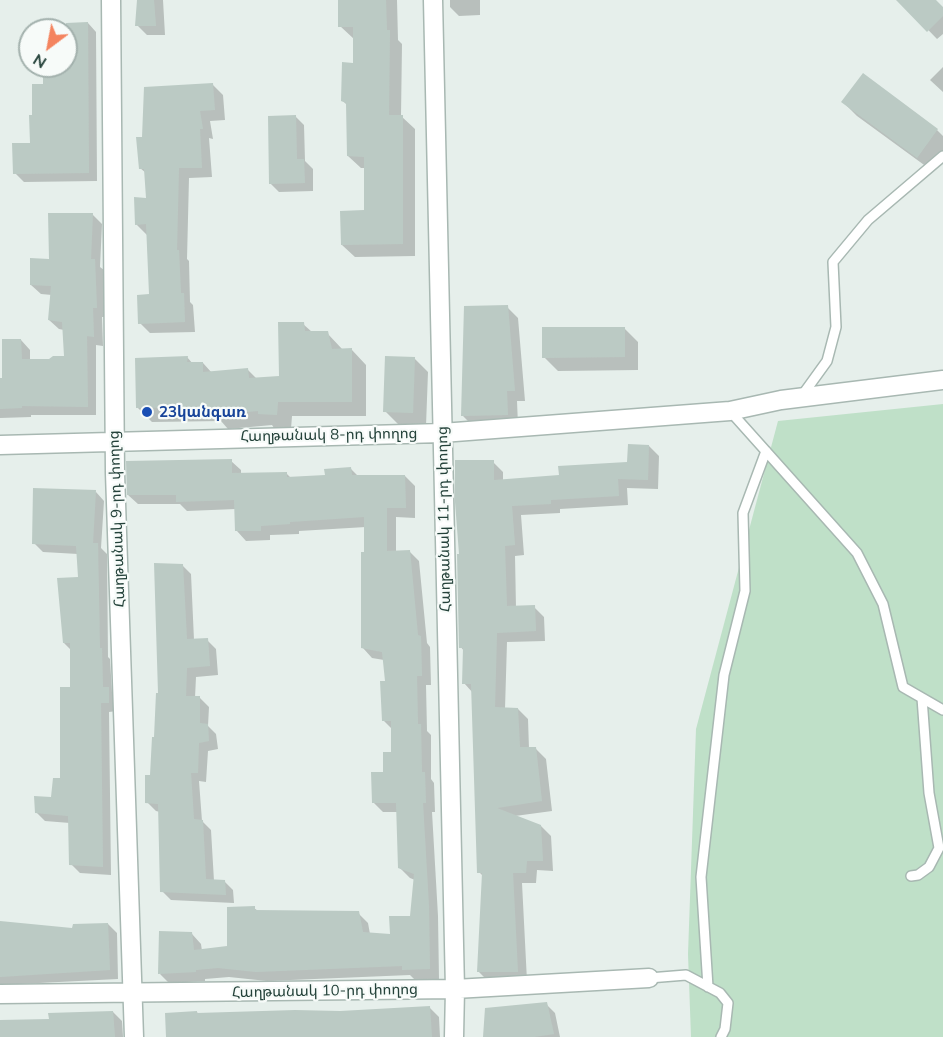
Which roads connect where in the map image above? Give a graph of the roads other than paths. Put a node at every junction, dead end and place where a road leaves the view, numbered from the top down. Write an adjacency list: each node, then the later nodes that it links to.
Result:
1 (111, 0): 8 (street, Հաղթանակ 9-րդ փողոց)
2 (433, 0): 7 (street, Հաղթանակ 11-րդ փողոց)
3 (943, 156): 5 (lane)
4 (943, 380): 5 (street, Հաղթանակ 8-րդ փողոց)
5 (801, 397): 6 (street, Հաղթանակ 8-րդ փողոց)
6 (730, 411): 7 (street, Հաղթանակ 8-րդ փողոց); 10 (lane)
7 (442, 433): 8 (street, Հաղթանակ 8-րդ փողոց); 16 (street, Հաղթանակ 11-րդ փողոց)
8 (114, 440): 9 (street, Հաղթանակ 8-րդ փողոց); 17 (street, Հաղթանակ 9-րդ փողոց)
9 (0, 445)
10 (766, 451): 11 (lane); 15 (lane)
11 (922, 698): 12 (lane); 13 (lane)
12 (943, 710)
13 (911, 876)
14 (649, 978): 15 (lane); 16 (street, Հաղթանակ 10-րդ փողոց)
15 (708, 987): 21 (lane)
16 (455, 989): 17 (street, Հաղթանակ 10-րդ փողոց); 20 (street, Հաղթանակ 11-րդ փողոց)
17 (133, 993): 18 (street, Հաղթանակ 10-րդ փողոց); 19 (street, Հաղթանակ 9-րդ փողոց)
18 (0, 994)
19 (134, 1037)
20 (454, 1037)
21 (721, 1037)

